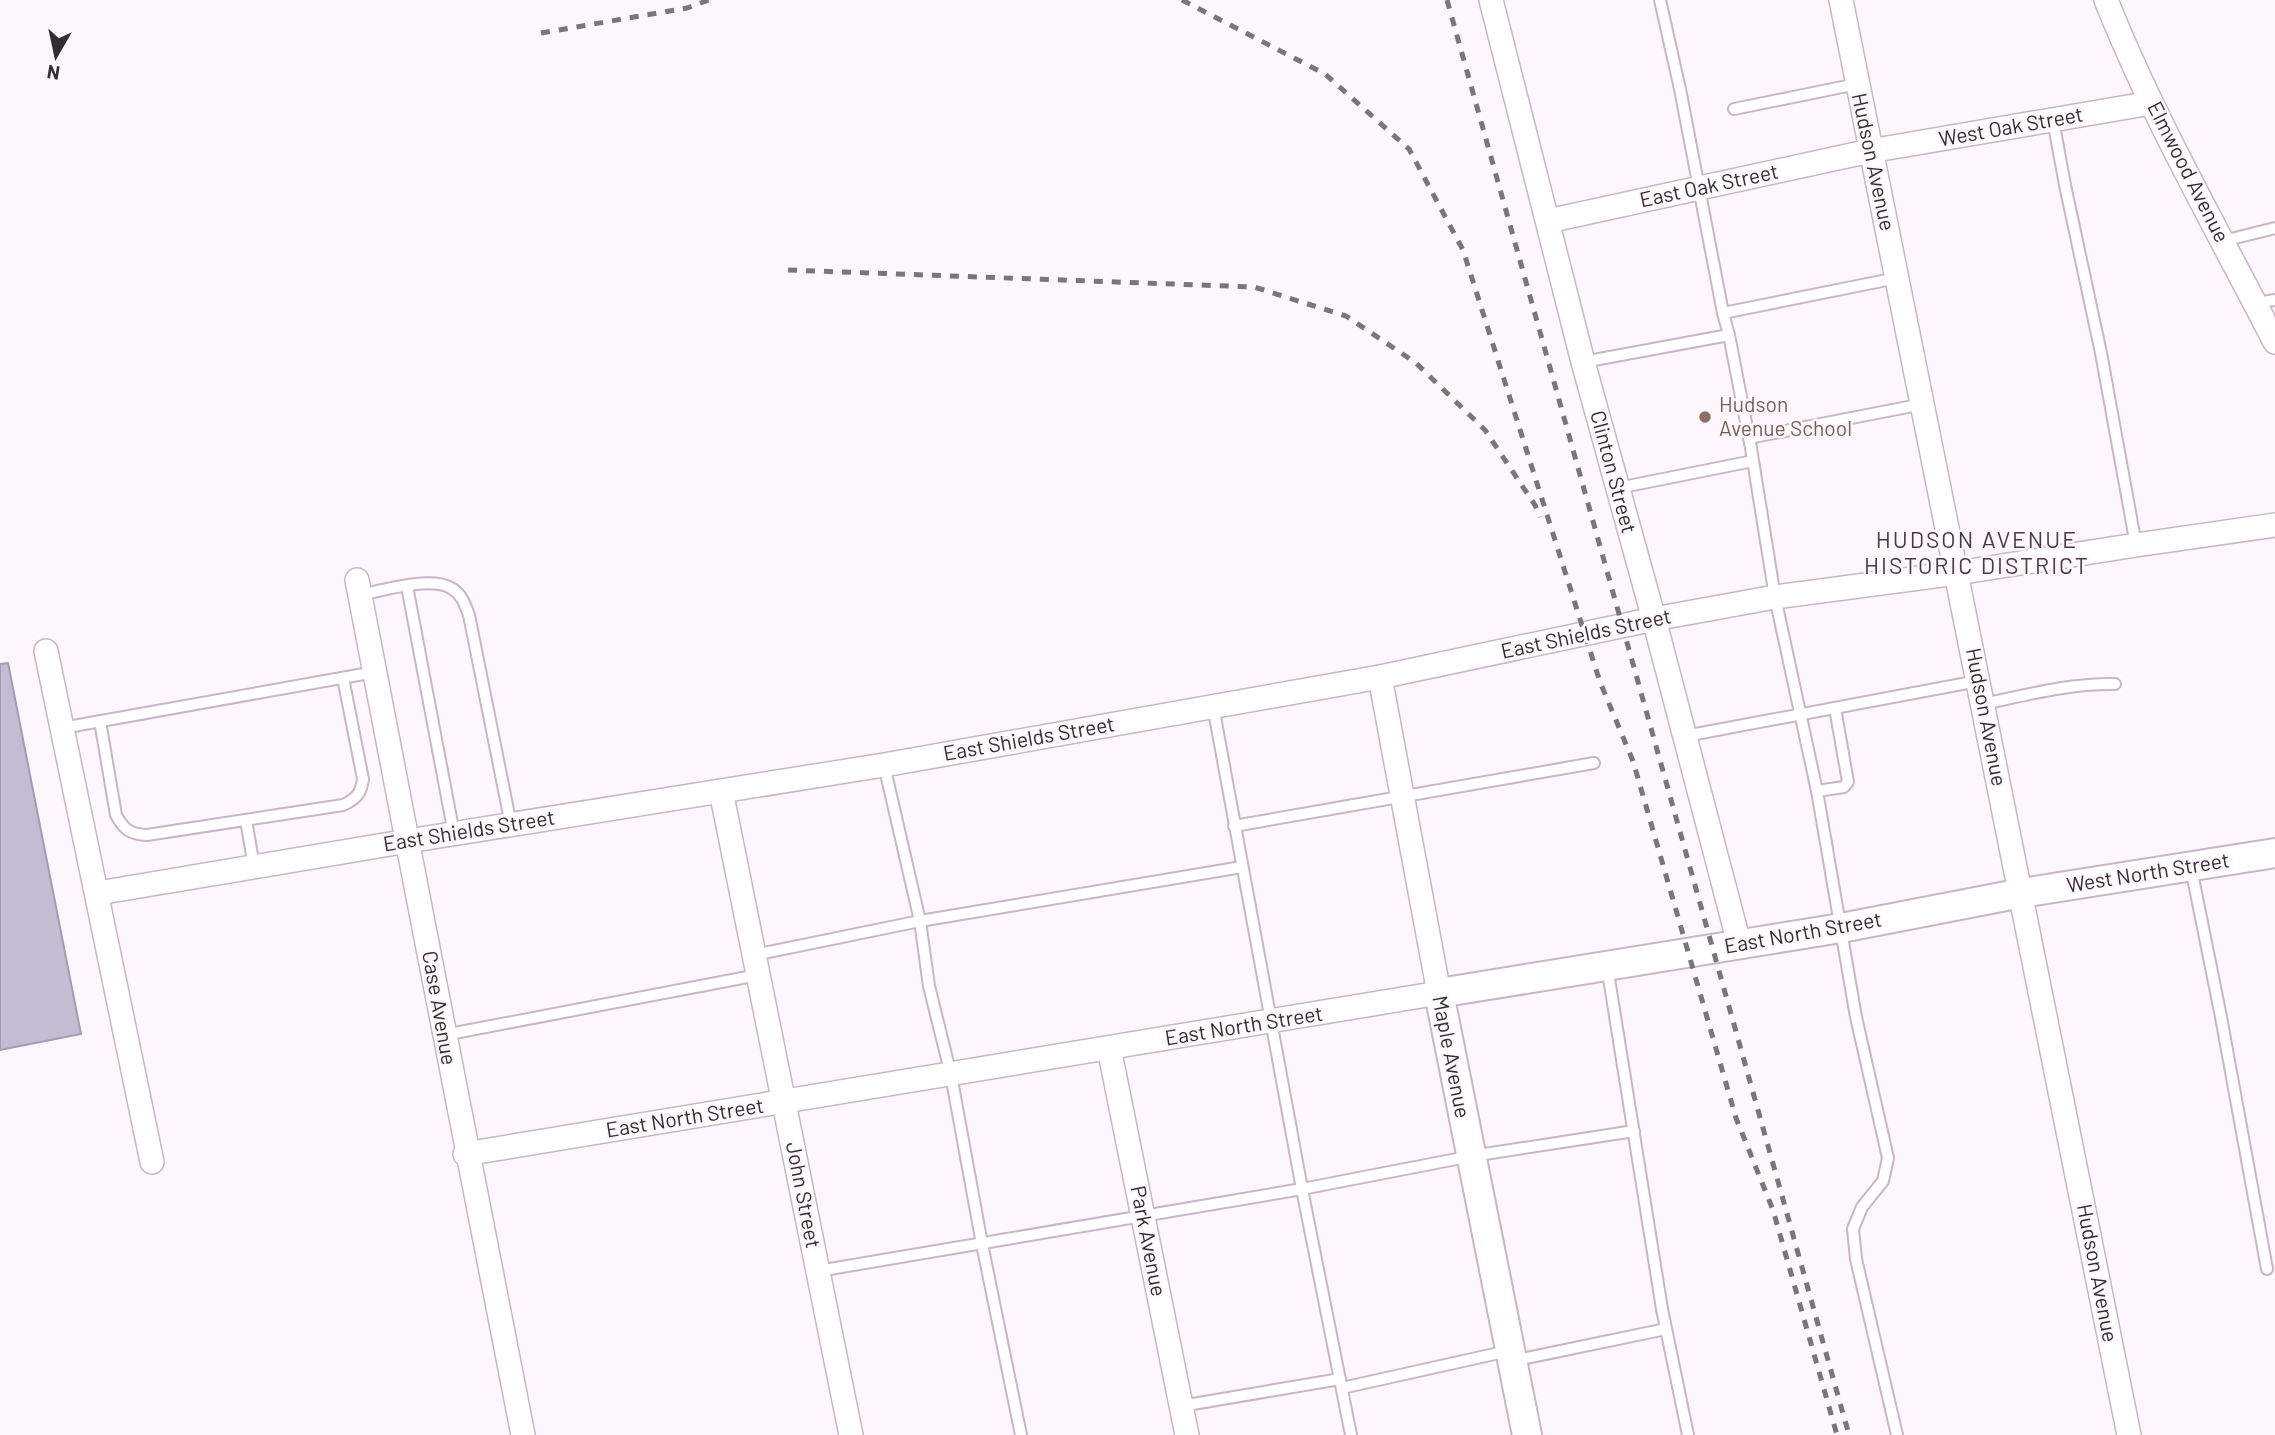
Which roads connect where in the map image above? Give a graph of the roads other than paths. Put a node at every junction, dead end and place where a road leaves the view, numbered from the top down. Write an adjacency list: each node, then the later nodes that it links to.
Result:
1 (1491, 0): 11 (street, Clinton Street)
2 (1660, 0): 10 (lane)
3 (1841, 0): 5 (street, Hudson Avenue)
4 (2106, 0): 6 (street, Elmwood Avenue)
5 (1857, 84): 7 (lane); 9 (street, Hudson Avenue)
6 (2151, 103): 8 (street, West Oak Street); 13 (street, Elmwood Avenue)
7 (1734, 109)
8 (2053, 120): 9 (street, West Oak Street); 25 (lane)
9 (1870, 151): 10 (street, East Oak Street); 14 (street, Hudson Avenue)
10 (1698, 188): 11 (street, East Oak Street); 16 (lane)
11 (1548, 221): 19 (street, Clinton Street)
12 (2275, 228): 13 (lane)
13 (2223, 241): 15 (street, Elmwood Avenue)
14 (1897, 278): 16 (lane); 20 (street, Hudson Avenue)
15 (2265, 301): 18 (street, Elmwood Avenue)
16 (1723, 313): 17 (lane)
17 (1729, 335): 19 (lane); 21 (lane)
18 (2275, 342)
19 (1583, 362): 23 (street, Clinton Street)
20 (1923, 404): 21 (lane); 26 (street, Hudson Avenue)
21 (1749, 438): 22 (lane)
22 (1753, 461): 23 (lane); 29 (lane)
23 (1618, 488): 30 (street, Clinton Street)
24 (2275, 525): 25 (street, East Shields Street)
25 (2136, 545): 26 (street, East Shields Street)
26 (1957, 573): 29 (street, East Shields Street); 35 (street, Hudson Avenue)
27 (407, 586): 28 (lane); 50 (lane); 52 (lane)
28 (358, 587): 32 (street, Case Avenue)
29 (1775, 597): 30 (street, East Shields Street); 40 (lane)
30 (1654, 619): 33 (street, East Shields Street); 43 (street, Clinton Street)
31 (46, 651): 42 (street)
32 (375, 672): 34 (lane); 53 (street, Case Avenue)
33 (1380, 677): 38 (street, East Shields Street); 48 (street, Maple Avenue)
34 (343, 678): 41 (lane); 49 (lane)
35 (1979, 680): 37 (street, Hudson Avenue); 39 (lane)
36 (2115, 684): 37 (lane)
37 (1984, 704): 59 (street, Hudson Avenue)
38 (1213, 706): 45 (street, East Shields Street); 51 (lane)
39 (1835, 708): 40 (lane); 47 (lane)
40 (1799, 715): 43 (lane); 47 (lane)
41 (100, 722): 42 (lane); 49 (lane)
42 (62, 728): 58 (street)
43 (1685, 736): 62 (street, Clinton Street)
44 (1594, 763): 48 (lane)
45 (884, 765): 46 (street, East Shields Street); 60 (lane)
46 (721, 791): 50 (street, East Shields Street); 63 (street, John Street)
47 (1816, 791): 61 (lane)
48 (1402, 796): 51 (lane); 65 (street, Maple Avenue)
49 (246, 820): 56 (lane)
50 (511, 825): 52 (street, East Shields Street)
51 (1234, 826): 57 (lane)
52 (454, 834): 53 (street, East Shields Street)
53 (408, 841): 56 (street, East Shields Street); 67 (street, Case Avenue)
54 (2275, 853): 55 (street, West North Street)
55 (2191, 865): 59 (street, West North Street); 78 (lane)
56 (254, 867): 58 (street, East Shields Street)
57 (1242, 867): 60 (lane); 66 (lane)
58 (98, 893): 74 (street)
59 (2022, 893): 61 (street, East North Street); 92 (street, Hudson Avenue)
60 (920, 921): 63 (lane); 69 (lane)
61 (1841, 928): 62 (street, East North Street); 91 (lane)
62 (1739, 943): 64 (street, East North Street)
63 (756, 965): 67 (lane); 70 (street, John Street)
64 (1607, 966): 65 (street, East North Street); 71 (lane)
65 (1438, 993): 66 (street, East North Street); 73 (street, Maple Avenue)
66 (1273, 1021): 68 (street, East North Street); 75 (lane)
67 (444, 1035): 72 (street, Case Avenue)
68 (1109, 1048): 69 (street, East North Street); 76 (street, Park Avenue)
69 (951, 1075): 70 (street, East North Street); 77 (lane)
70 (784, 1102): 72 (street, East North Street); 79 (street, John Street)
71 (1634, 1131): 73 (lane); 80 (lane)
72 (466, 1154): 84 (street, Case Avenue)
73 (1472, 1156): 75 (lane); 81 (street, Maple Avenue)
74 (152, 1162)
75 (1303, 1189): 76 (lane); 82 (lane)
76 (1143, 1215): 77 (lane); 83 (street, Park Avenue)
77 (982, 1244): 79 (lane); 86 (lane)
78 (2267, 1269)
79 (818, 1271): 85 (street, John Street)
80 (1666, 1329): 81 (lane); 90 (lane)
81 (1511, 1356): 82 (lane); 89 (street, Maple Avenue)
82 (1341, 1383): 83 (lane); 88 (lane)
83 (1181, 1406): 87 (street, Park Avenue)
84 (523, 1435)
85 (851, 1435)
86 (1021, 1435)
87 (1187, 1435)
88 (1351, 1435)
89 (1527, 1435)
90 (1688, 1435)
91 (1897, 1435)
92 (2130, 1435)

